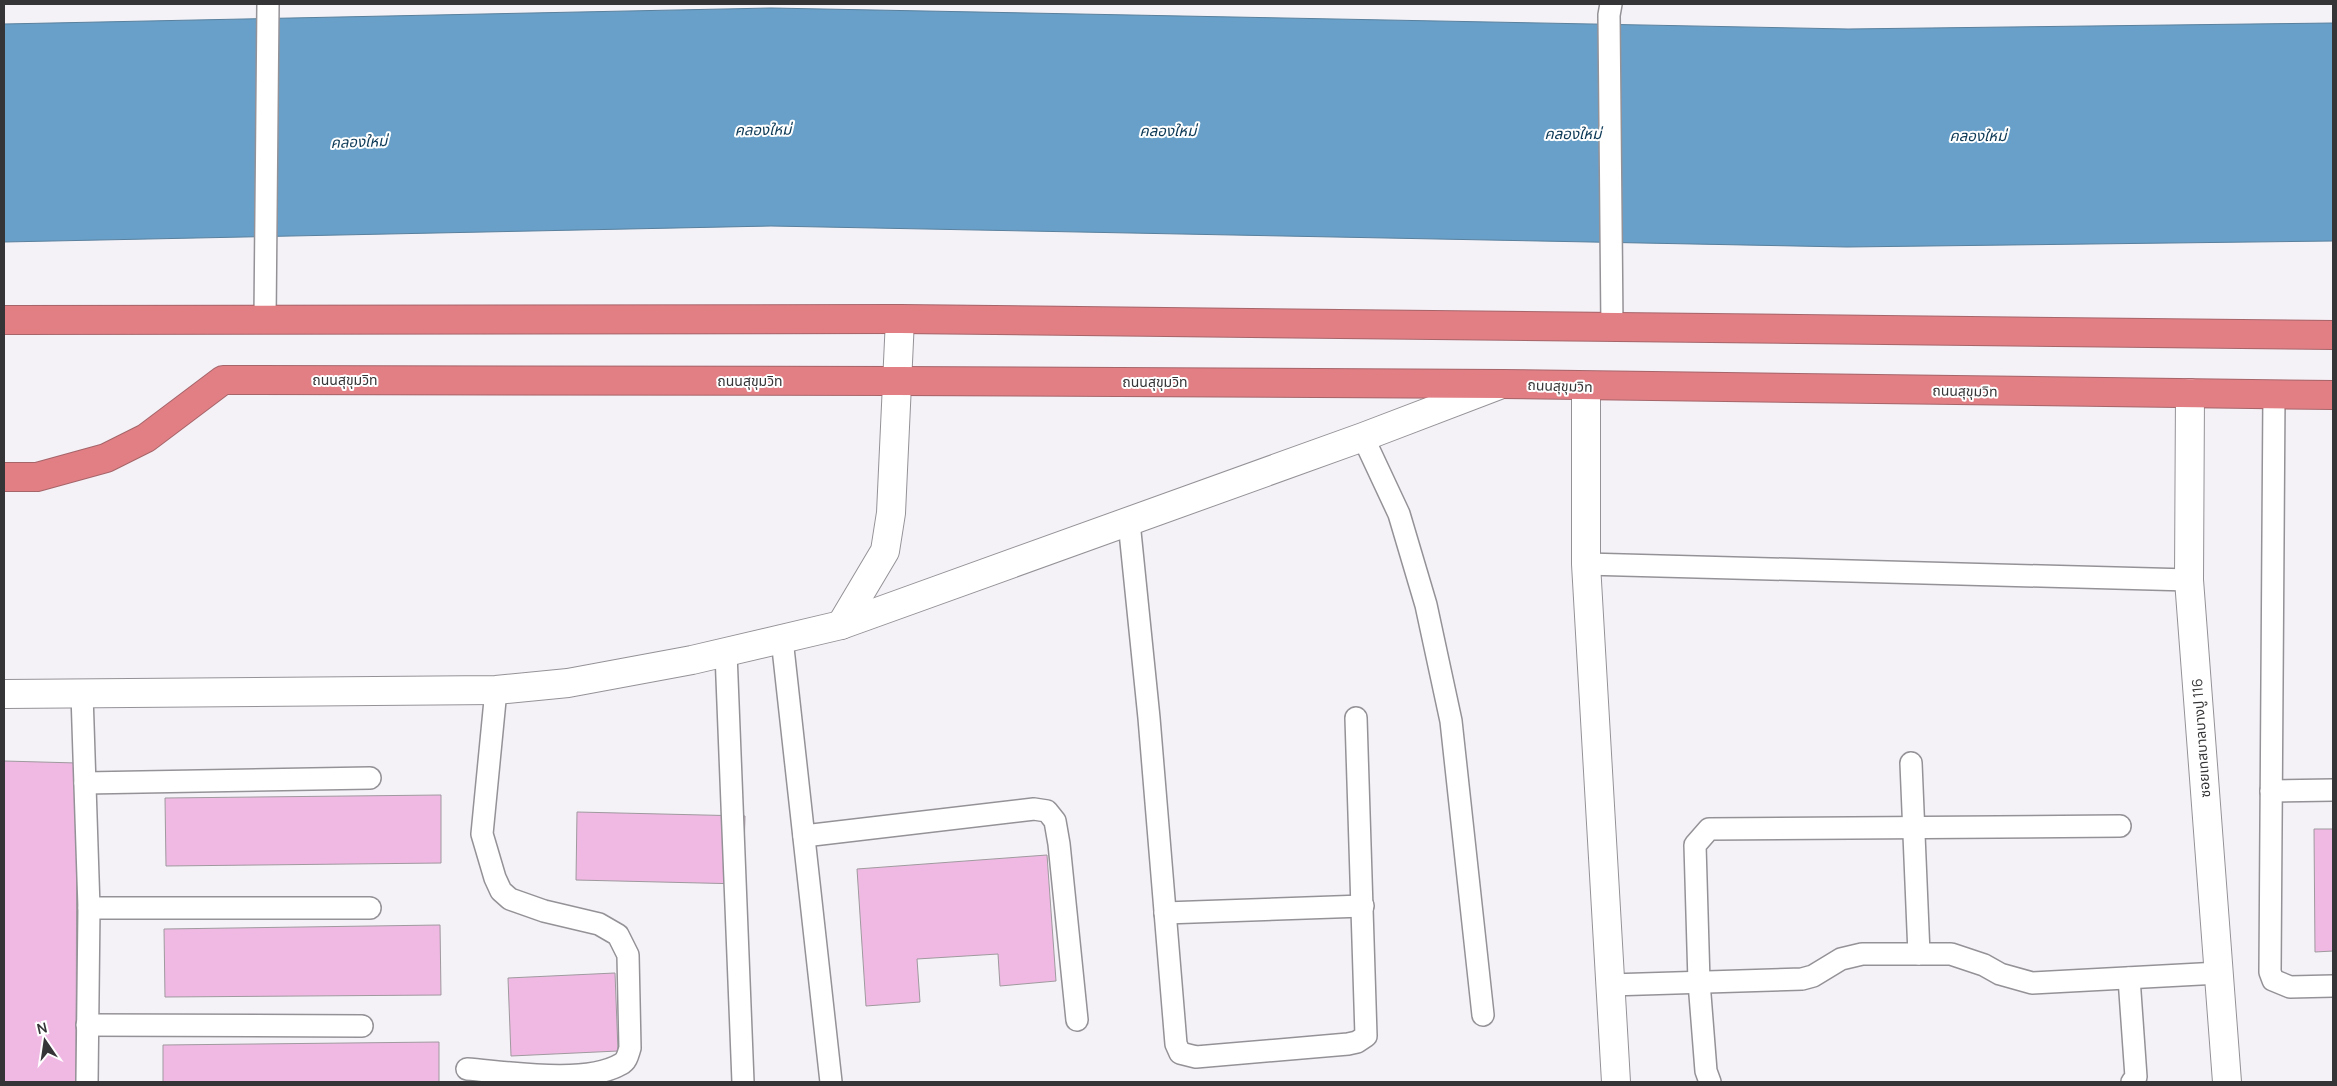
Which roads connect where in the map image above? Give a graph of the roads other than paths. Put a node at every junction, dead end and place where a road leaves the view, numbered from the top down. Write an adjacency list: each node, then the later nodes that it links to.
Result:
1 (268, 4): 5 (lane)
2 (1610, 9): 6 (lane)
3 (900, 318): 5 (highway); 6 (highway); 8 (street)
4 (4, 320): 5 (highway)
5 (265, 320)
6 (1612, 327): 7 (highway)
7 (2333, 335)
8 (896, 381): 9 (highway, ถนนสุขุมวิท); 15 (highway, ถนนสุขุมวิท); 19 (street)
9 (1502, 384): 10 (highway, ถนนสุขุมวิท); 14 (street)
10 (1586, 387): 11 (highway, ถนนสุขุมวิท); 17 (street)
11 (2190, 393): 12 (highway, ถนนสุขุมวิท); 18 (street, ซอยเทสบาลบางปู 116)
12 (2274, 394): 13 (highway, ถนนสุขุมวิท); 30 (lane)
13 (2333, 395)
14 (1363, 437): 16 (street); 44 (lane)
15 (4, 477)
16 (1129, 522): 19 (street); 37 (lane)
17 (1586, 564): 18 (lane); 42 (street)
18 (2189, 580): 39 (street, ซอยเทสบาลบางปู 116)
19 (841, 625): 20 (street)
20 (782, 639): 21 (street); 33 (lane)
21 (726, 653): 22 (street); 50 (lane)
22 (496, 690): 24 (street); 48 (lane)
23 (4, 694): 24 (street)
24 (82, 694): 28 (lane)
25 (1356, 718): 34 (lane)
26 (1911, 763): 32 (lane)
27 (370, 778): 28 (lane)
28 (85, 783): 35 (lane)
29 (2333, 790): 30 (lane)
30 (2271, 791): 43 (lane)
31 (2120, 826): 32 (lane)
32 (1914, 827): 38 (lane); 41 (lane)
33 (804, 836): 45 (lane); 51 (lane)
34 (1363, 906): 37 (lane); 37 (lane)
35 (89, 908): 36 (lane); 46 (lane)
36 (370, 908)
37 (1165, 913)
38 (1920, 954): 40 (lane); 41 (lane)
39 (2219, 973): 40 (lane); 55 (street, ซอยเทสบาลบางปู 116)
40 (2129, 978): 54 (lane)
41 (1699, 982): 42 (lane); 53 (lane)
42 (1610, 985): 52 (street)
43 (2333, 986)
44 (1483, 1015)
45 (1077, 1020)
46 (86, 1025): 47 (lane); 49 (lane)
47 (362, 1026)
48 (467, 1069)
49 (87, 1082)
50 (743, 1082)
51 (830, 1082)
52 (1616, 1082)
53 (1710, 1082)
54 (2132, 1082)
55 (2227, 1082)

